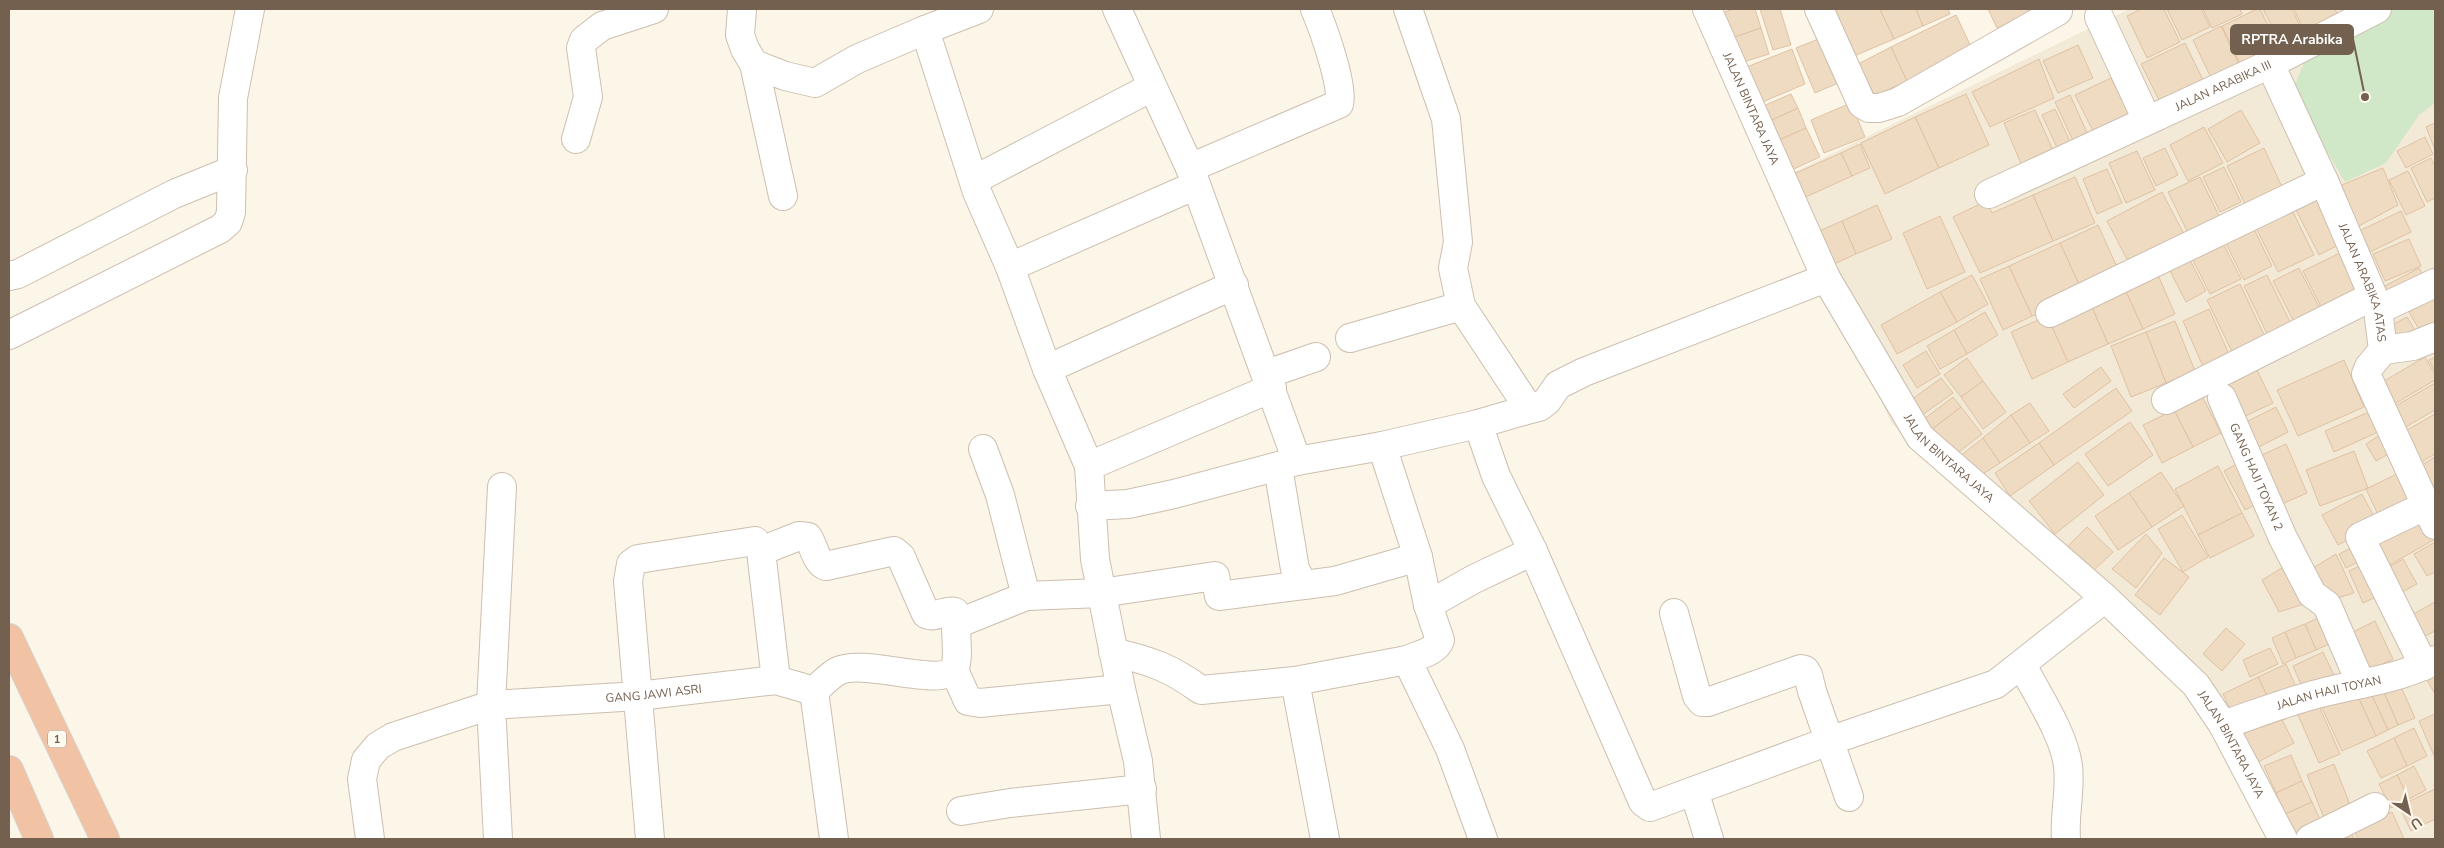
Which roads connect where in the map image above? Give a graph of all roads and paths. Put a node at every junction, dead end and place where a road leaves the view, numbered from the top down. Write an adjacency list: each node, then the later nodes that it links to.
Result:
1 (250, 9): 19 (street)
2 (654, 9): 18 (street)
3 (742, 9): 14 (street)
4 (979, 9): 13 (street)
5 (1117, 9): 16 (street)
6 (1315, 9): 20 (street)
7 (1408, 9): 31 (street)
8 (1707, 9): 27 (street, JALAN BINTARA JAYA)
9 (2377, 9): 15 (street, JALAN ARABIKA III)
10 (1822, 10): 11 (street)
11 (2057, 10): 12 (street)
12 (2108, 13): 17 (street)
13 (936, 20): 14 (street); 21 (street)
14 (754, 64): 24 (street)
15 (2270, 64): 17 (street, JALAN ARABIKA III); 22 (street, JALAN ARABIKA ATAS)
16 (1152, 87): 20 (street); 21 (street)
17 (2147, 120): 23 (street, JALAN ARABIKA III)
18 (576, 139)
19 (232, 170): 26 (street); 33 (street)
20 (1193, 176): 25 (street); 29 (street)
21 (974, 180): 25 (street)
22 (2324, 181): 30 (street, JALAN ARABIKA ATAS); 32 (street)
23 (1990, 194)
24 (783, 196)
25 (1010, 267): 38 (street)
26 (9, 276)
27 (1826, 278): 42 (street); 57 (street, JALAN BINTARA JAYA)
28 (2435, 283): 30 (street)
29 (1234, 285): 38 (street); 39 (street)
30 (2375, 303): 36 (street, JALAN ARABIKA ATAS); 41 (street)
31 (1461, 306): 35 (street); 42 (street)
32 (2050, 313)
33 (9, 335)
34 (2435, 336): 36 (street)
35 (1350, 338)
36 (2383, 350): 50 (street, JALAN ARABIKA ATAS)
37 (1316, 357): 39 (street)
38 (1048, 368): 47 (street)
39 (1270, 381): 46 (street); 47 (street)
40 (2222, 398): 69 (street, GANG HAJI TOYAN 2)
41 (2166, 400)
42 (1523, 411): 43 (street)
43 (1478, 424): 44 (street); 51 (street)
44 (1382, 446): 46 (street); 53 (street)
45 (983, 449): 56 (street)
46 (1287, 464): 49 (street); 54 (street)
47 (1089, 466): 49 (street)
48 (502, 486): 73 (street)
49 (1090, 506): 55 (street)
50 (2430, 515): 64 (street)
51 (1533, 550): 58 (street); 78 (street)
52 (761, 551): 60 (street); 67 (street); 72 (street)
53 (1418, 557): 54 (street); 58 (street)
54 (1303, 585): 55 (street)
55 (1101, 594): 56 (street); 62 (street)
56 (1026, 596): 60 (street)
57 (2105, 598): 65 (street); 74 (street, JALAN BINTARA JAYA)
58 (1428, 605): 63 (street)
59 (1674, 613): 75 (street)
60 (959, 623): 66 (street)
61 (9, 638): 83 (highway, 1)
62 (1113, 652): 68 (street); 70 (street)
63 (1407, 660): 68 (street); 90 (street)
64 (2430, 663): 69 (street, JALAN HAJI TOYAN)
65 (2022, 665): 75 (street); 92 (street)
66 (954, 670): 70 (street); 71 (street)
67 (776, 680): 71 (street, GANG JAWI ASRI); 72 (street, GANG JAWI ASRI)
68 (1295, 681): 89 (street)
69 (2361, 684): 74 (street, JALAN HAJI TOYAN)
70 (1121, 689): 77 (street)
71 (814, 691): 87 (street)
72 (638, 696): 73 (street, GANG JAWI ASRI); 86 (street)
73 (491, 705): 84 (street, GANG JAWI ASRI); 85 (street)
74 (2223, 725): 93 (street, JALAN BINTARA JAYA)
75 (1828, 741): 78 (street); 79 (street)
76 (9, 770): 82 (highway)
77 (1142, 789): 81 (street); 88 (street)
78 (1694, 792): 91 (street)
79 (1849, 797)
80 (2375, 807): 94 (street)
81 (961, 811)
82 (39, 839)
83 (105, 839)
84 (370, 839)
85 (498, 839)
86 (650, 839)
87 (834, 839)
88 (1146, 839)
89 (1324, 839)
90 (1482, 839)
91 (1709, 839)
92 (2066, 839)
93 (2283, 839)
94 (2310, 839)

